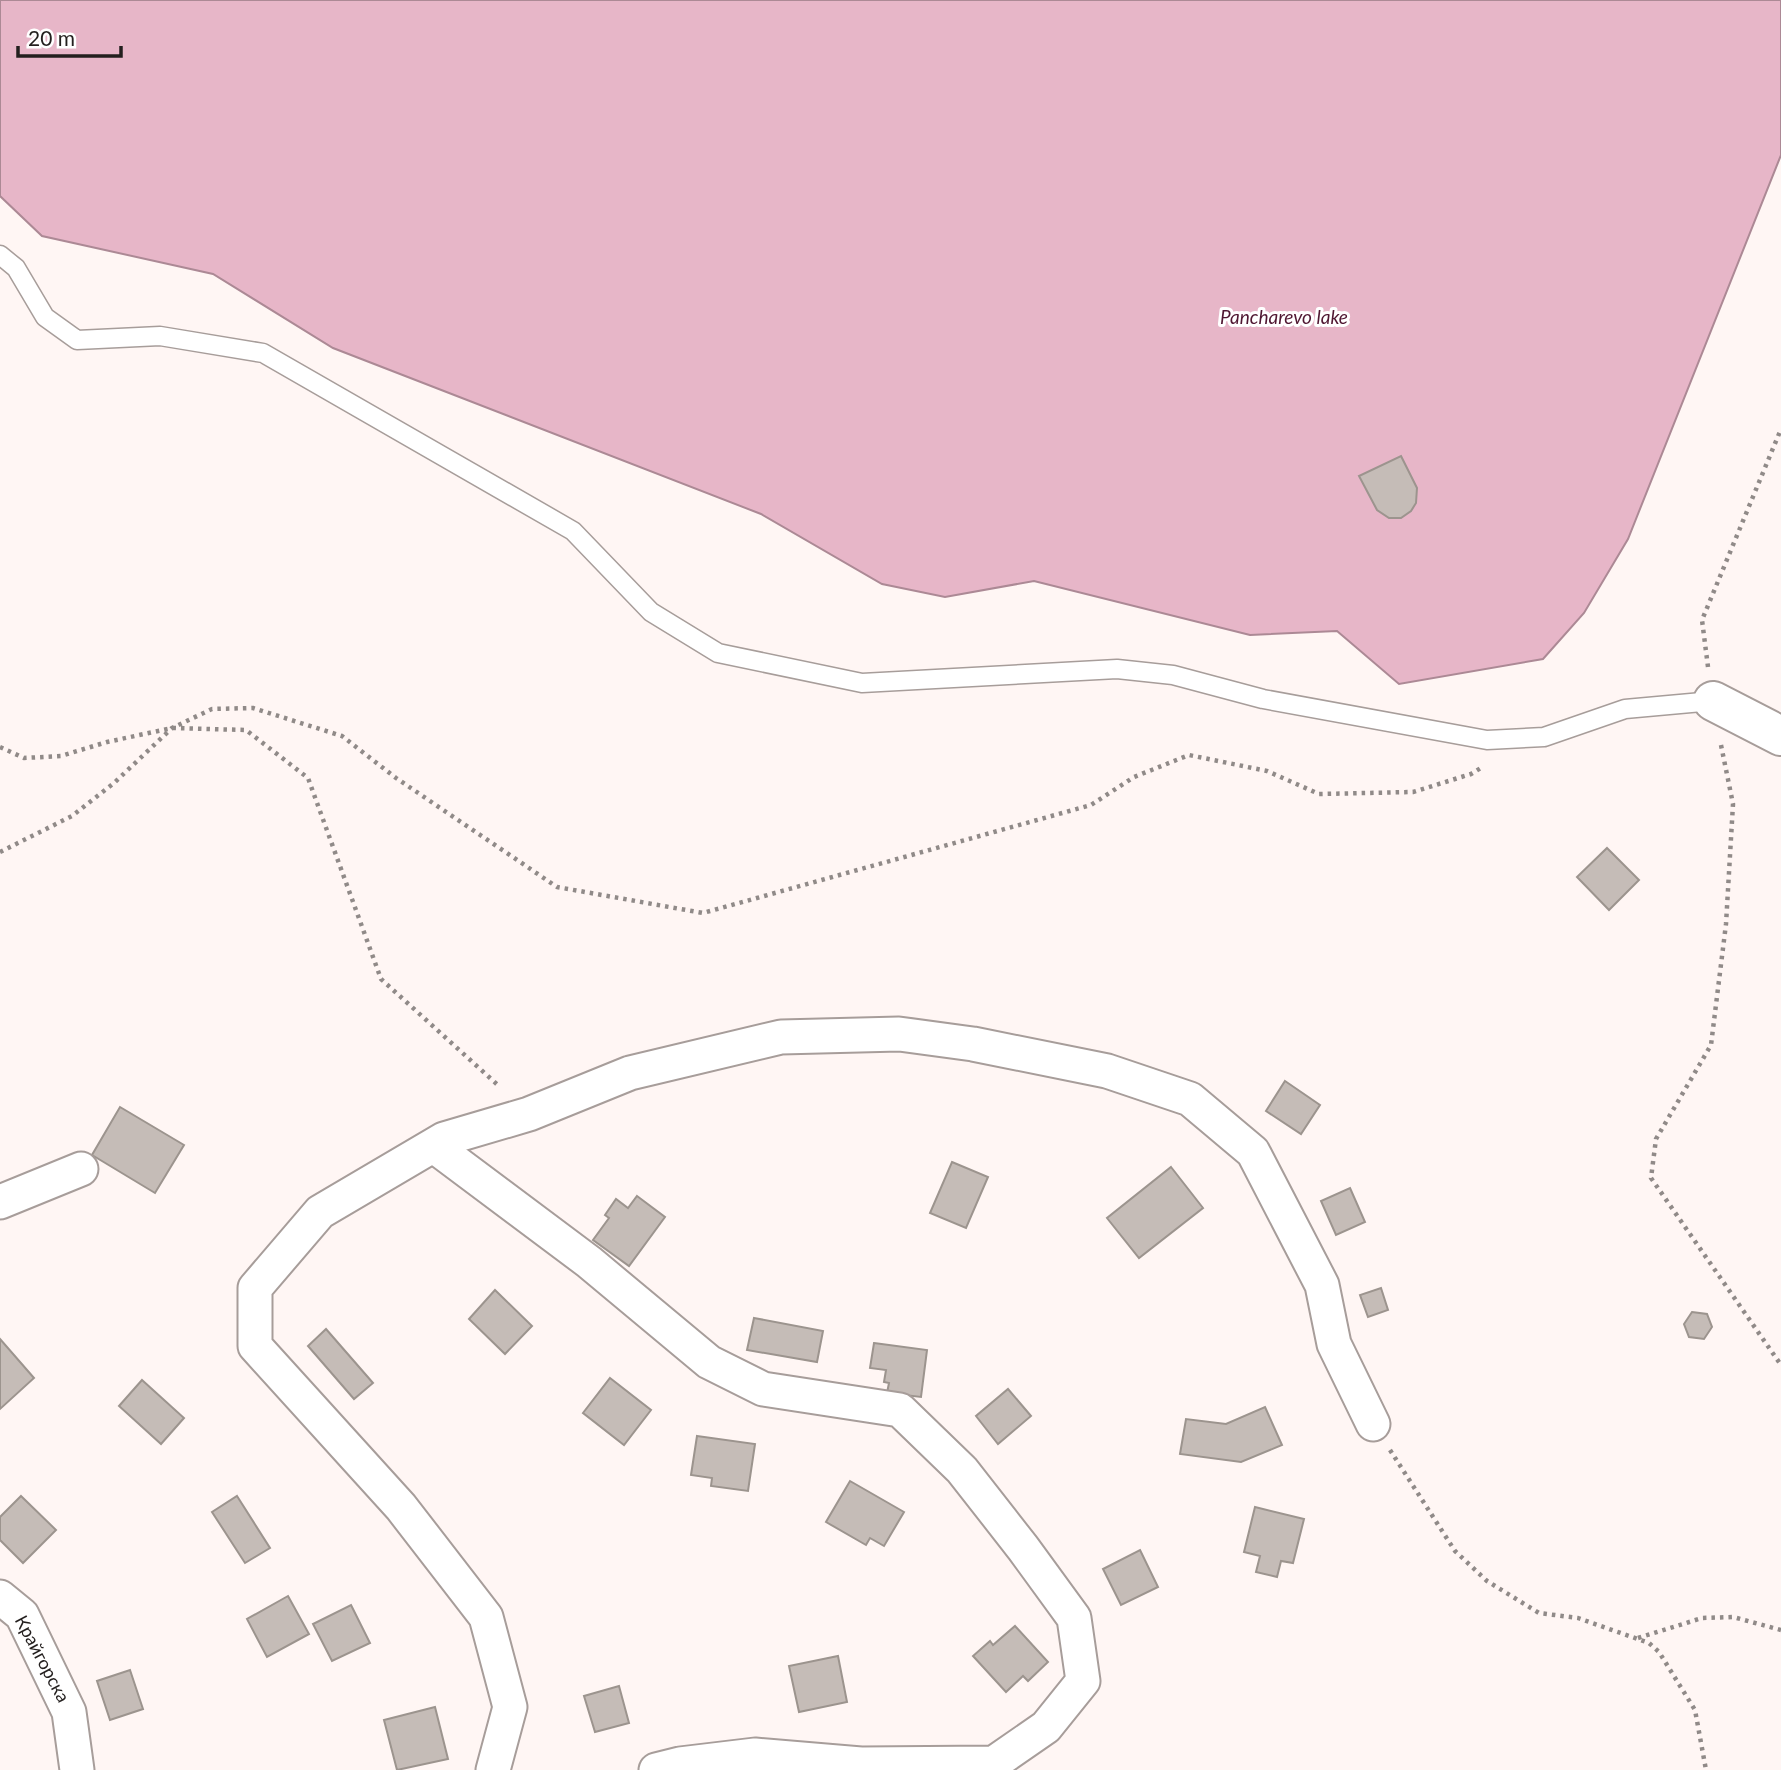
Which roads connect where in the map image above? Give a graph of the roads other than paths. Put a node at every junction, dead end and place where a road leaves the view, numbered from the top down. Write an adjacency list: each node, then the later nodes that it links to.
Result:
1 (0, 255): 2 (lane)
2 (1713, 701): 3 (street)
3 (1781, 736)
4 (434, 1146): 7 (street); 10 (street); 11 (street)
5 (81, 1169): 6 (street)
6 (0, 1202)
7 (1373, 1424)
8 (0, 1597): 9 (street, Крайгорска)
9 (77, 1770)
10 (493, 1770)
11 (656, 1770)

